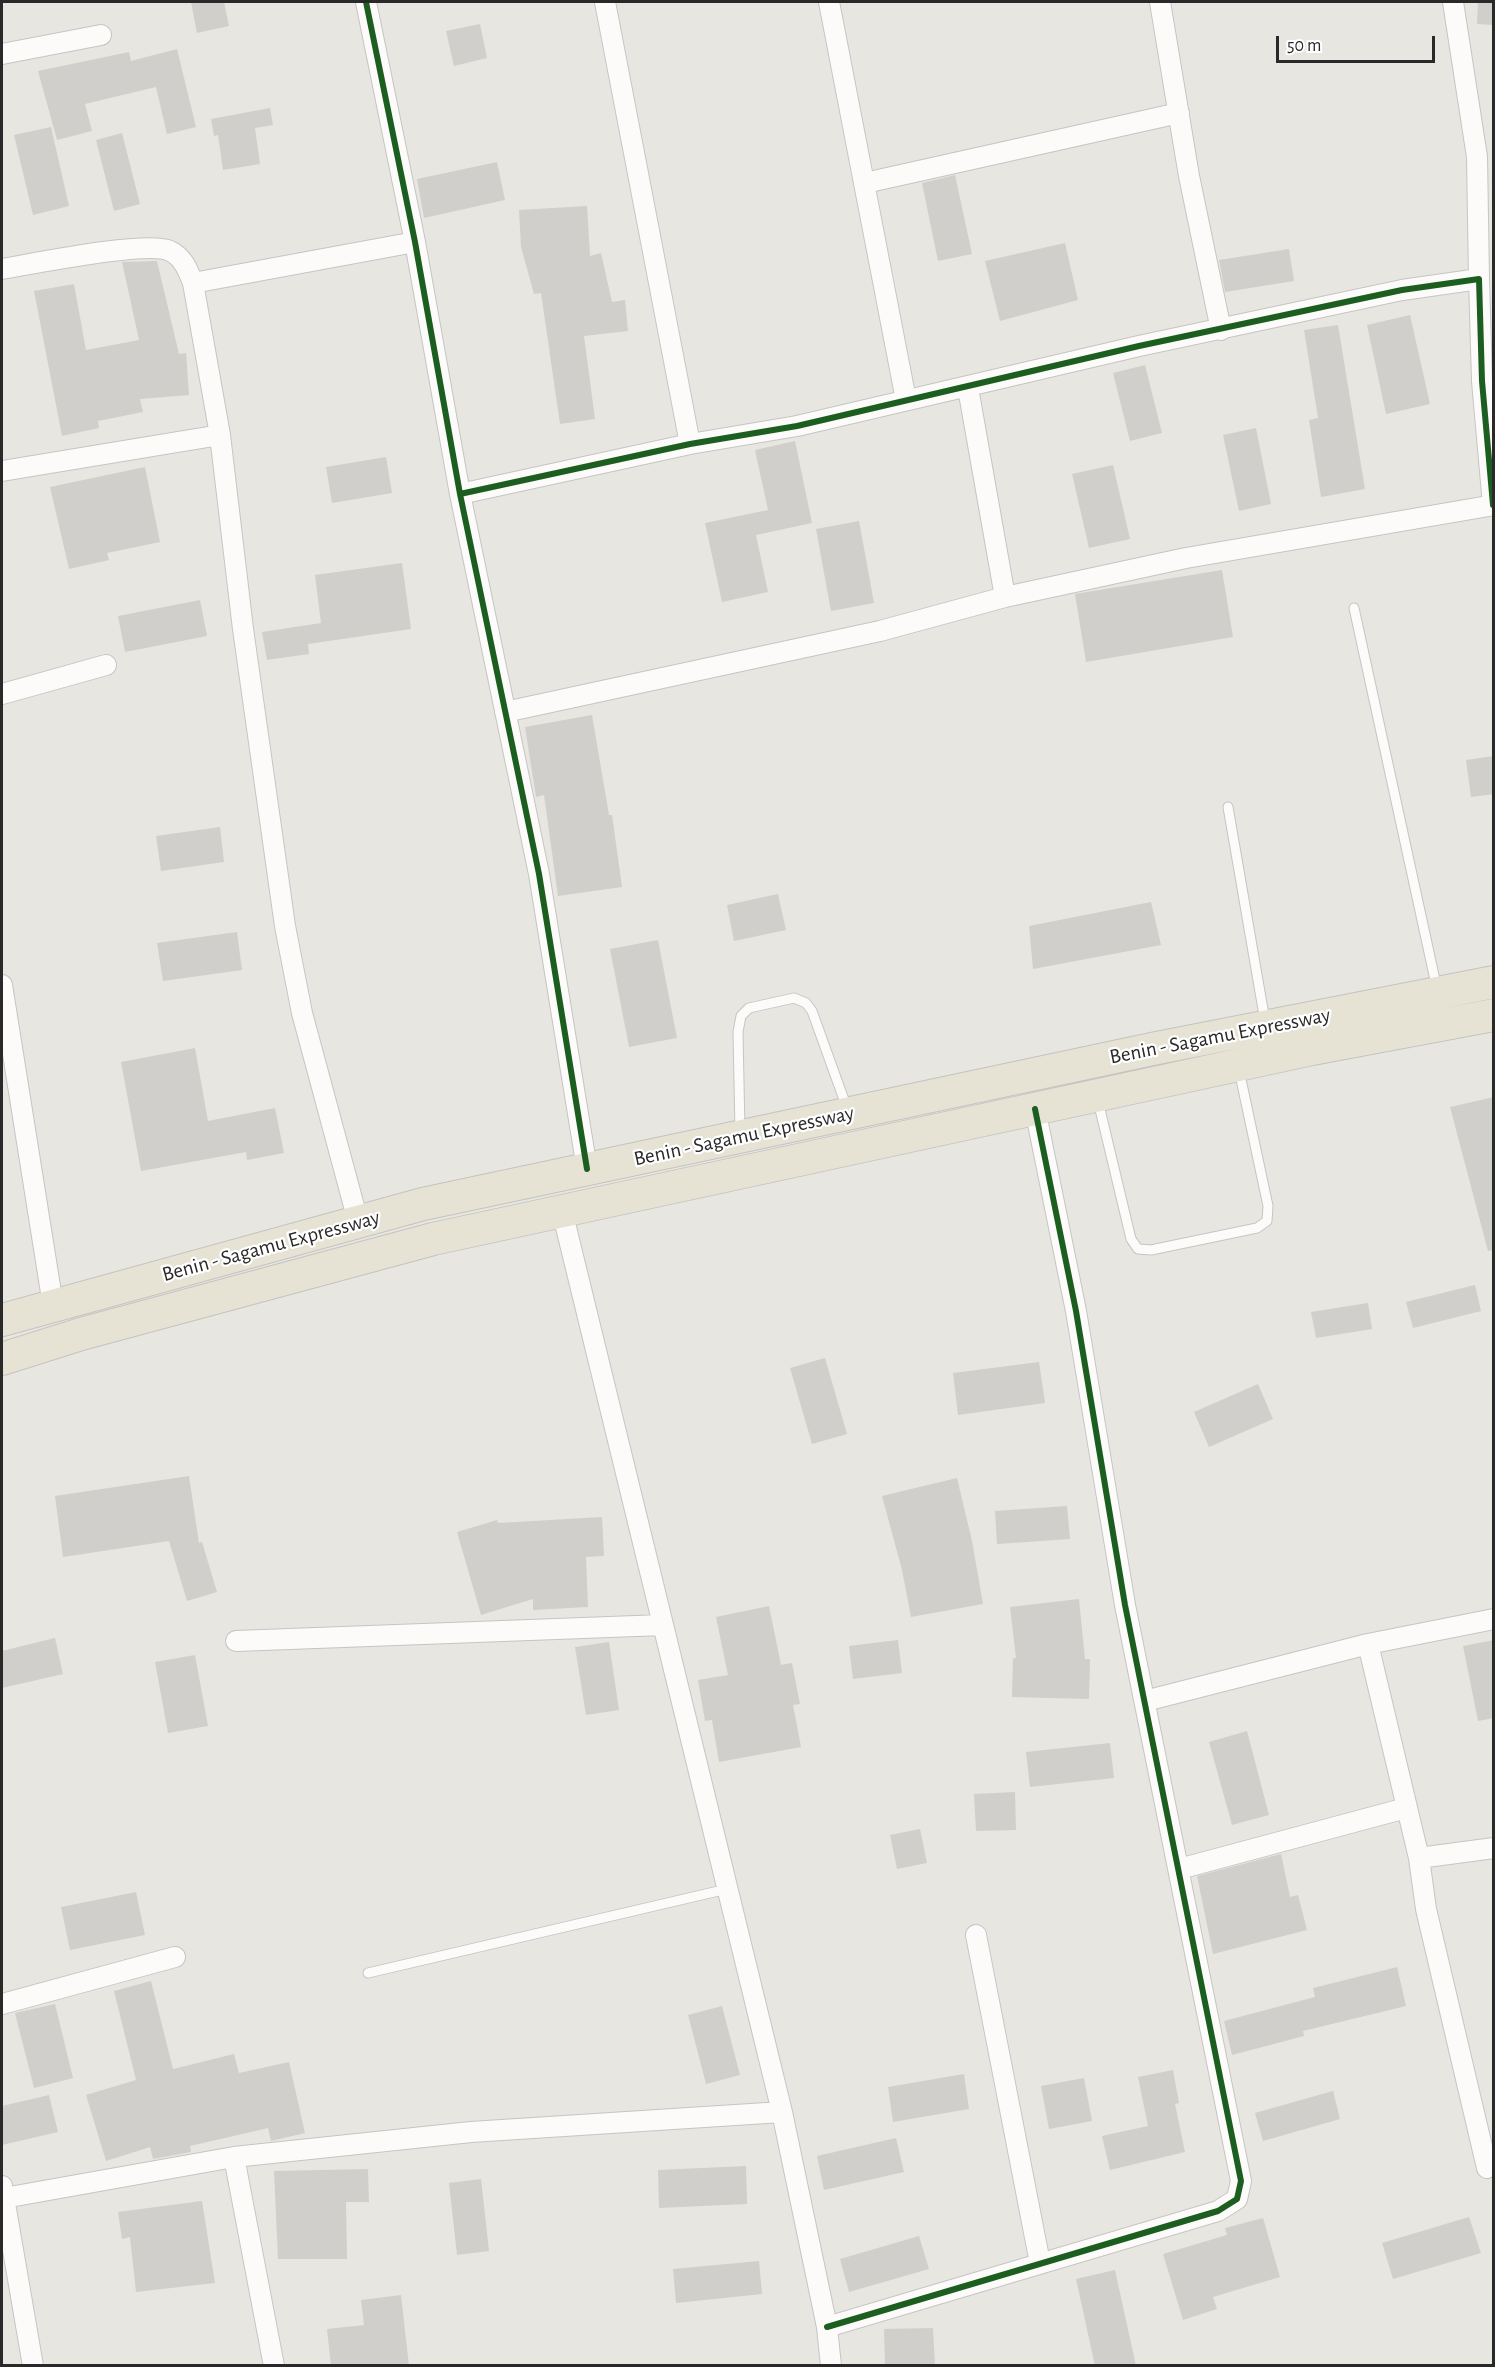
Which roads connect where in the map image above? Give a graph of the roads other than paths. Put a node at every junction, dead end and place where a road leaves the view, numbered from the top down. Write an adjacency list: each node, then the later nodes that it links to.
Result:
1 (366, 2): 10 (street)
2 (604, 2): 18 (street)
3 (830, 2): 9 (street)
4 (1160, 2): 8 (street)
5 (1453, 2): 12 (street)
6 (100, 35): 7 (street)
7 (2, 54)
8 (1179, 113): 9 (street); 14 (street)
9 (865, 183): 16 (street)
10 (416, 242): 13 (street); 20 (street)
11 (2, 269): 13 (street)
12 (1479, 279): 14 (street); 21 (street)
13 (193, 283): 17 (street)
14 (1221, 330): 15 (street)
15 (968, 388): 16 (street); 22 (street)
16 (906, 400): 18 (street)
17 (220, 435): 19 (street); 40 (street)
18 (690, 444): 20 (street)
19 (2, 471)
20 (460, 494): 26 (street)
21 (1493, 505): 22 (street)
22 (1005, 597): 26 (street)
23 (1354, 609): 30 (lane)
24 (106, 665): 25 (street)
25 (2, 694)
26 (505, 712): 38 (street)
27 (1228, 807): 32 (lane)
28 (1494, 982): 30 (highway, Benin - Sagamu Expressway)
29 (2, 985): 41 (street)
30 (1437, 992): 32 (highway, Benin - Sagamu Expressway)
31 (1494, 1015): 33 (highway)
32 (1266, 1026): 36 (highway, Benin - Sagamu Expressway)
33 (1238, 1066): 34 (highway); 34 (lane)
34 (1097, 1096): 35 (highway)
35 (1035, 1109): 39 (highway); 48 (street)
36 (849, 1113): 37 (highway, Benin - Sagamu Expressway); 37 (lane)
37 (740, 1137): 38 (highway, Benin - Sagamu Expressway)
38 (587, 1169): 40 (highway, Benin - Sagamu Expressway)
39 (562, 1211): 43 (highway); 45 (street)
40 (358, 1221): 41 (highway, Benin - Sagamu Expressway)
41 (53, 1305): 42 (highway, Benin - Sagamu Expressway)
42 (2, 1320)
43 (2, 1359)
44 (1494, 1619): 47 (street)
45 (663, 1625): 46 (street); 53 (street)
46 (236, 1641)
47 (1368, 1644): 48 (street); 49 (street)
48 (1145, 1701): 52 (street)
49 (1406, 1808): 51 (street); 52 (street)
50 (1494, 1848): 51 (street)
51 (1419, 1858): 60 (street)
52 (1179, 1869): 62 (street)
53 (727, 1889): 56 (lane); 58 (street)
54 (976, 1935): 62 (street)
55 (175, 1957): 57 (street)
56 (368, 1973)
57 (2, 2004)
58 (782, 2112): 59 (street); 63 (street)
59 (234, 2157): 61 (street); 65 (street)
60 (1487, 2168)
61 (3, 2192): 64 (street)
62 (1040, 2263): 63 (street)
63 (827, 2327): 66 (street)
64 (33, 2366)
65 (274, 2366)
66 (831, 2366)

